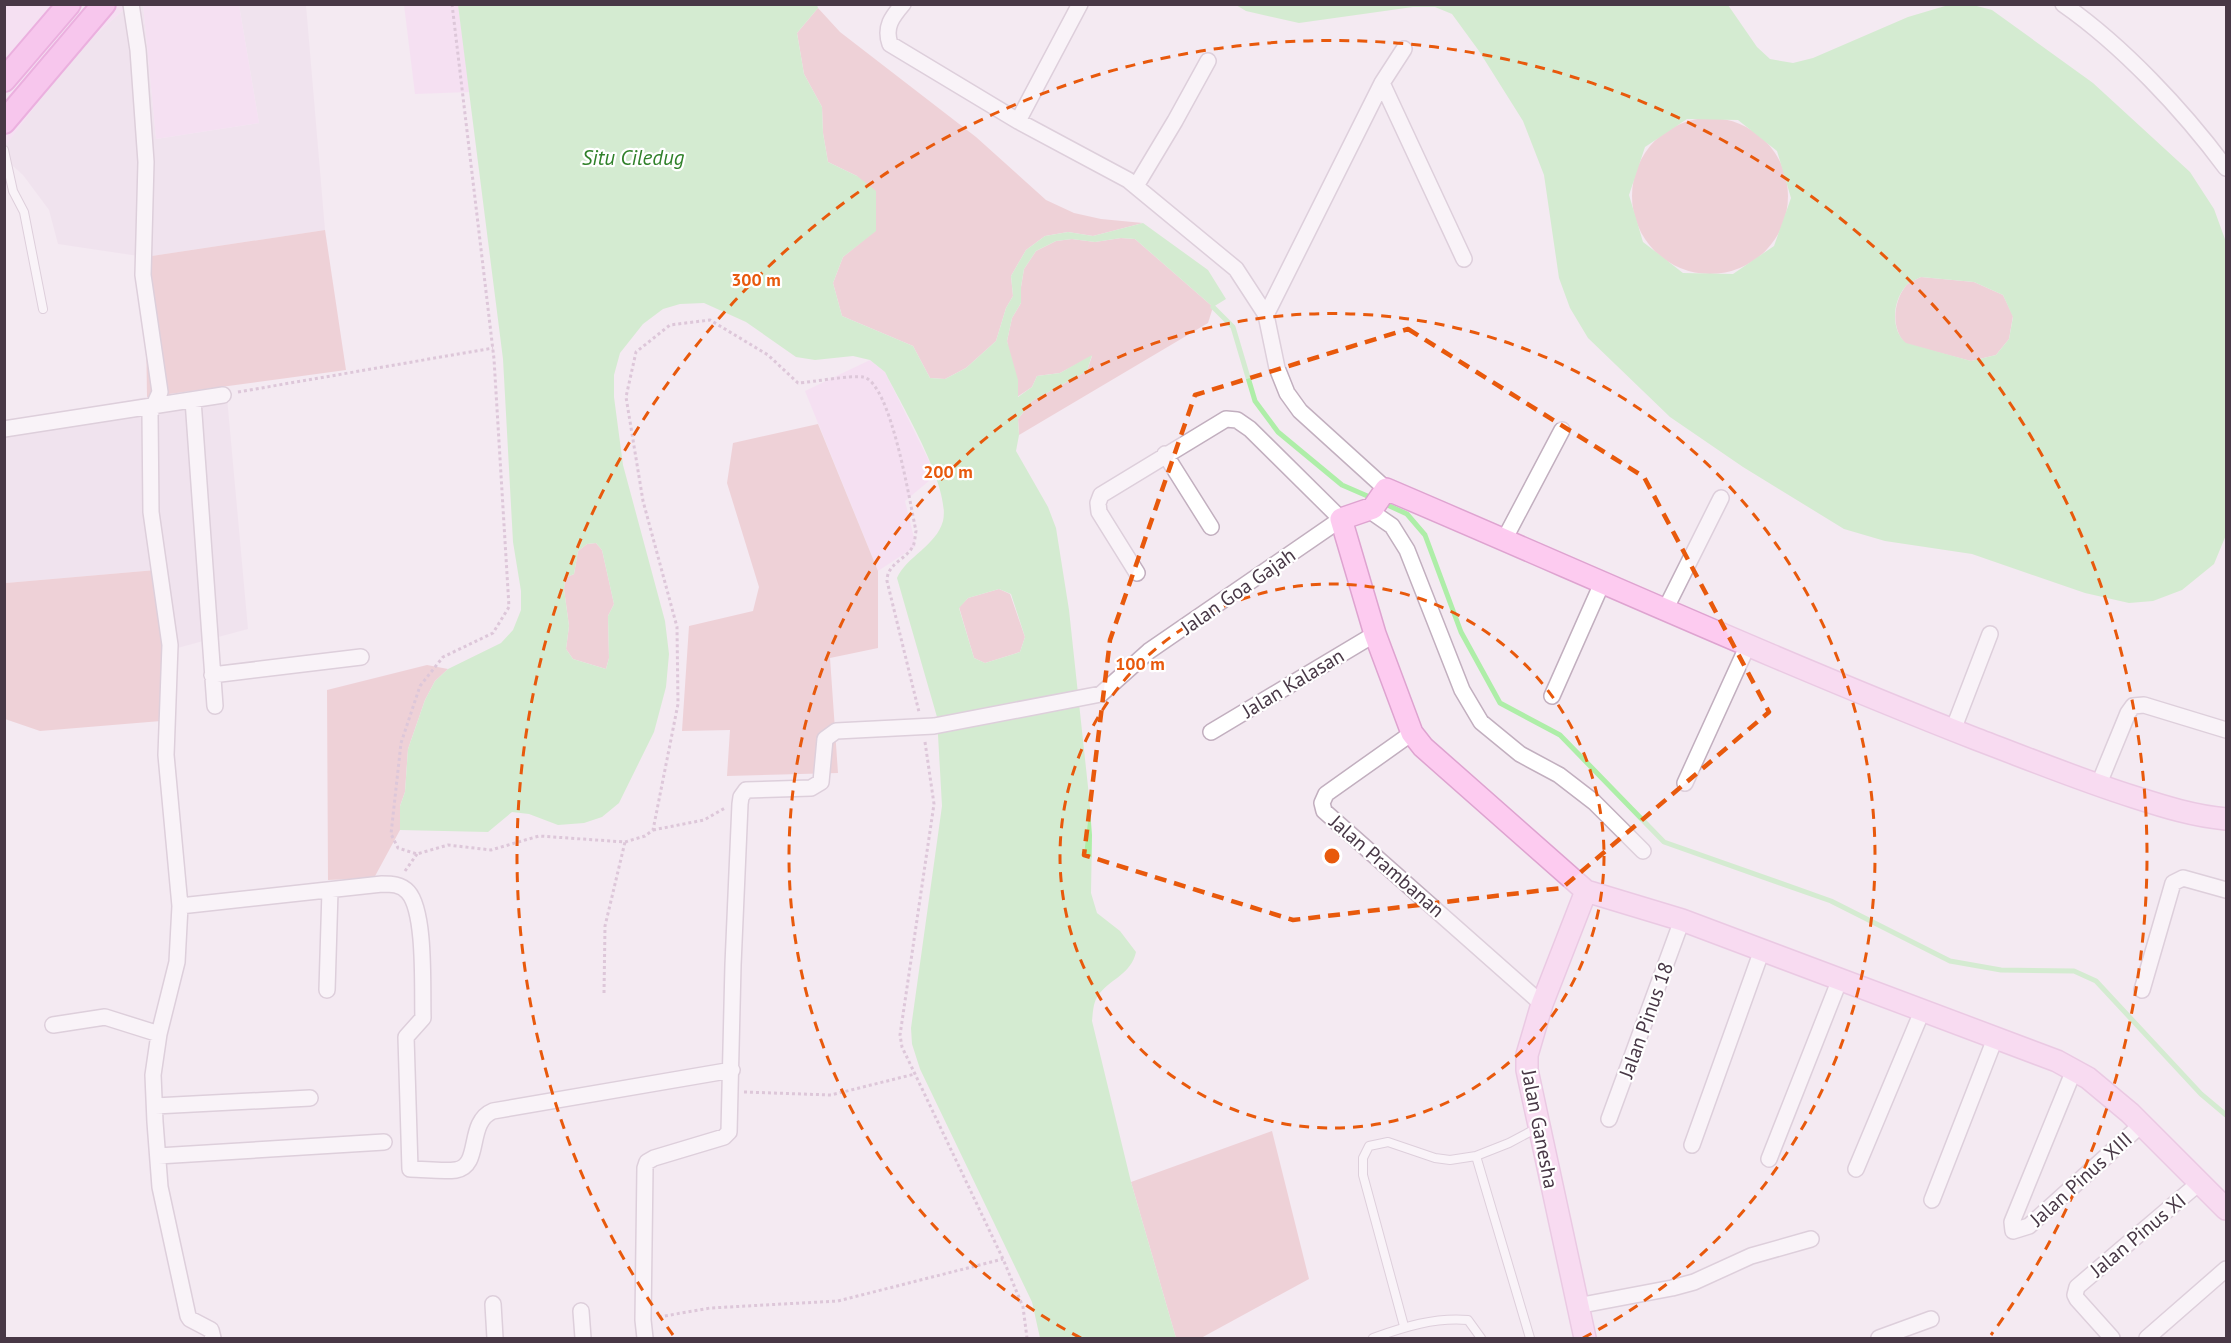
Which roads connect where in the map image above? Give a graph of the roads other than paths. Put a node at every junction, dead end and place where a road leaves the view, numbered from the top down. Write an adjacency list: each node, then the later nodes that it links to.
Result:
1 (69, 4): 9 (main road)
2 (104, 4): 12 (main road)
3 (132, 4): 21 (street)
4 (903, 4): 11 (street)
5 (1080, 4): 11 (street)
6 (2063, 4): 14 (street)
7 (1404, 49): 10 (street)
8 (1208, 61): 15 (street)
9 (4, 80)
10 (1382, 83): 16 (street); 18 (street)
11 (1018, 121): 15 (street)
12 (4, 122)
13 (4, 150): 17 (lane)
14 (2226, 168)
15 (1136, 186): 18 (street)
16 (1464, 259)
17 (43, 309)
18 (1266, 315): 26 (street)
19 (223, 395): 20 (street)
20 (193, 400): 21 (street); 37 (street)
21 (154, 406): 22 (street); 51 (street)
22 (4, 429)
23 (1562, 430): 29 (street)
24 (1165, 454): 27 (street); 28 (street); 30 (street)
25 (1721, 498): 32 (street)
26 (1378, 501): 27 (street); 29 (street); 47 (street)
27 (1341, 519): 33 (street); 62 (street, Jalan Goa Gajah)
28 (1211, 527)
29 (1504, 540): 31 (street)
30 (1137, 573)
31 (1603, 582): 32 (street); 38 (street)
32 (1665, 610): 35 (street)
33 (1375, 634): 42 (street, Jalan Kalasan); 43 (street)
34 (1990, 634): 40 (street)
35 (1747, 647): 40 (street); 44 (street)
36 (362, 657): 37 (street)
37 (212, 675): 39 (street)
38 (1552, 696)
39 (214, 706)
40 (1953, 730): 45 (street)
41 (2226, 730): 45 (street)
42 (1211, 732)
43 (1412, 733): 50 (street); 57 (street, Jalan Prambanan)
44 (1685, 783)
45 (2098, 786): 46 (street)
46 (2226, 819)
47 (1643, 851)
48 (2226, 890): 56 (street)
49 (330, 891): 51 (street); 55 (street); 62 (street)
50 (1586, 891): 52 (street); 57 (street, Jalan Ganesha)
51 (180, 906): 60 (street)
52 (1682, 920): 53 (street); 66 (street, Jalan Pinus 18)
53 (1762, 950): 54 (street); 70 (street)
54 (1840, 978): 58 (street); 73 (street)
55 (327, 990)
56 (2142, 990)
57 (1542, 1004): 68 (street, Jalan Ganesha)
58 (1923, 1009): 61 (street); 74 (street)
59 (52, 1025): 60 (street)
60 (159, 1034): 65 (street)
61 (1996, 1036): 63 (street); 76 (street)
62 (732, 1070): 88 (street)
63 (2074, 1070): 67 (street); 67 (street, Jalan Pinus XIII)
64 (310, 1098): 65 (street)
65 (155, 1106): 71 (street)
66 (1609, 1119)
67 (2141, 1125): 75 (street)
68 (1539, 1126): 72 (lane); 81 (street, Jalan Ganesha)
69 (384, 1142): 71 (street)
70 (1692, 1145)
71 (158, 1156): 85 (street)
72 (1476, 1156): 84 (lane); 91 (lane)
73 (1769, 1159)
74 (1857, 1169)
75 (2199, 1183): 77 (street); 94 (street, Jalan Pinus XI)
76 (1932, 1200)
77 (2226, 1209)
78 (1810, 1239): 81 (street)
79 (2226, 1269): 95 (street)
80 (493, 1304): 86 (street)
81 (1577, 1306): 92 (street, Jalan Ganesha)
82 (580, 1311): 87 (street)
83 (1931, 1319): 93 (street)
84 (1404, 1326): 89 (lane); 90 (lane)
85 (213, 1338)
86 (495, 1338)
87 (583, 1338)
88 (645, 1338)
89 (1373, 1338)
90 (1481, 1338)
91 (1530, 1338)
92 (1585, 1338)
93 (1879, 1338)
94 (2112, 1338)
95 (2147, 1338)

